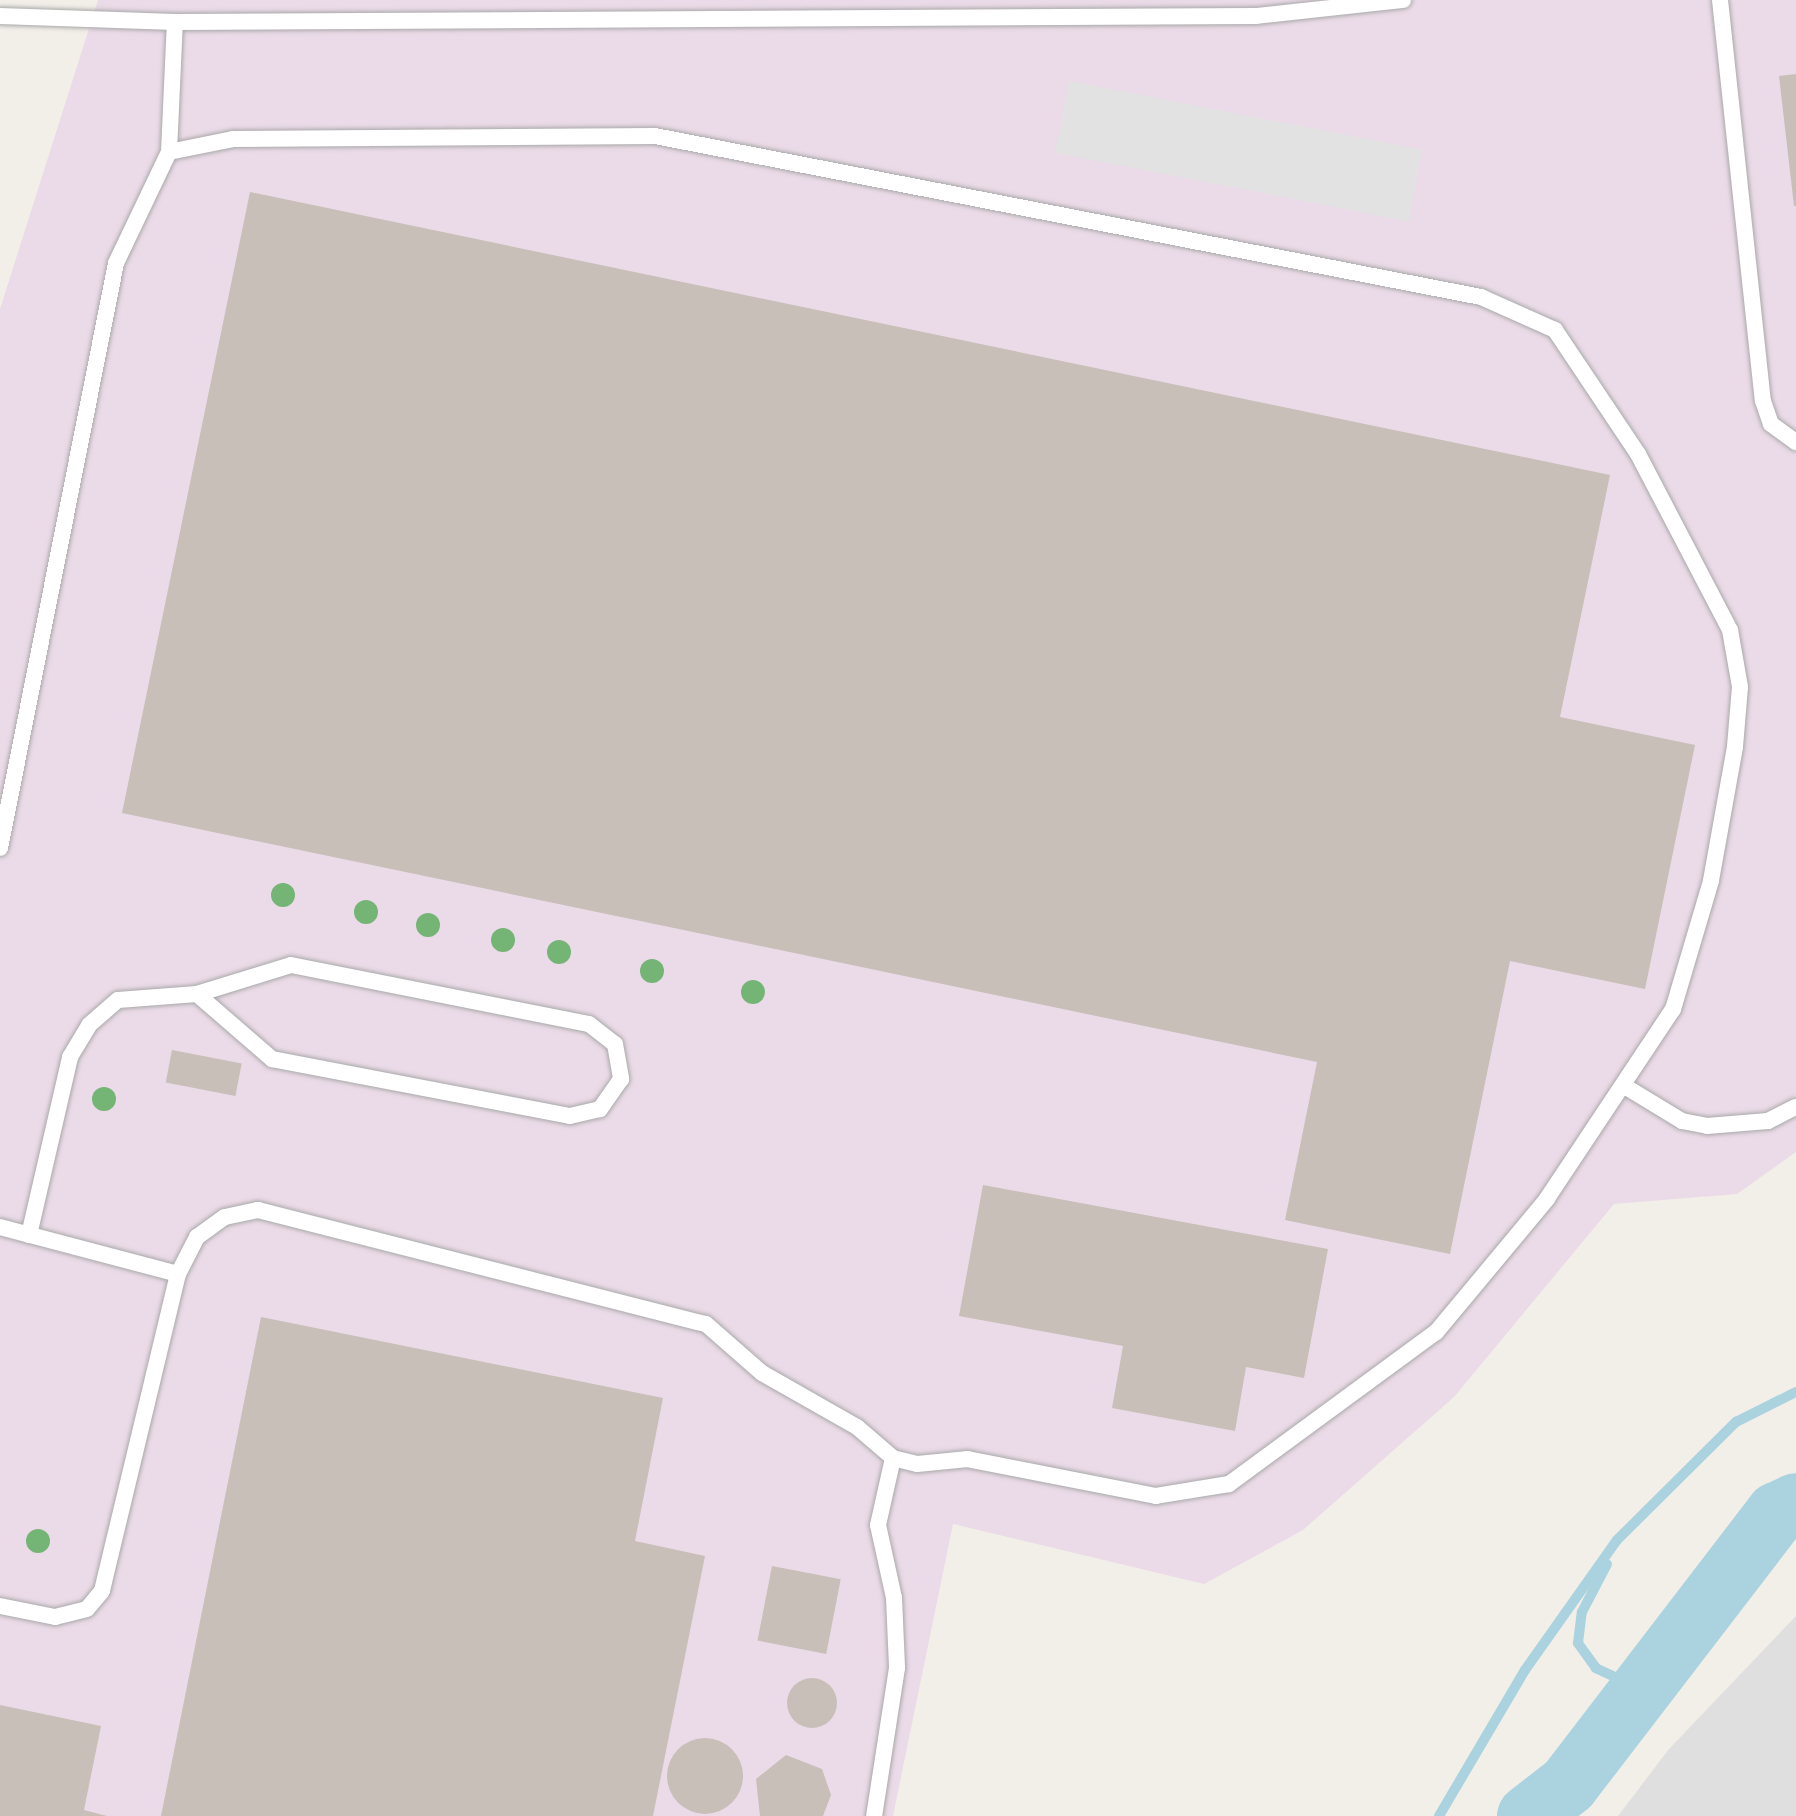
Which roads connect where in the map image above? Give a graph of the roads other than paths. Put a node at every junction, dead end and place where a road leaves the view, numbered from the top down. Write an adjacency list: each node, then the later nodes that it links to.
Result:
1 (1403, 0): 4 (lane)
2 (1720, 0): 6 (lane)
3 (0, 16): 4 (lane)
4 (175, 22): 5 (lane)
5 (169, 152): 7 (lane); 9 (lane)
6 (1796, 442)
7 (0, 848)
8 (197, 994): 8 (lane); 12 (lane)
9 (1626, 1087): 10 (lane); 14 (lane)
10 (1796, 1107)
11 (0, 1227): 12 (lane)
12 (29, 1235): 13 (lane)
13 (178, 1274): 14 (lane); 15 (lane)
14 (893, 1458): 16 (lane)
15 (0, 1606)
16 (874, 1816)

